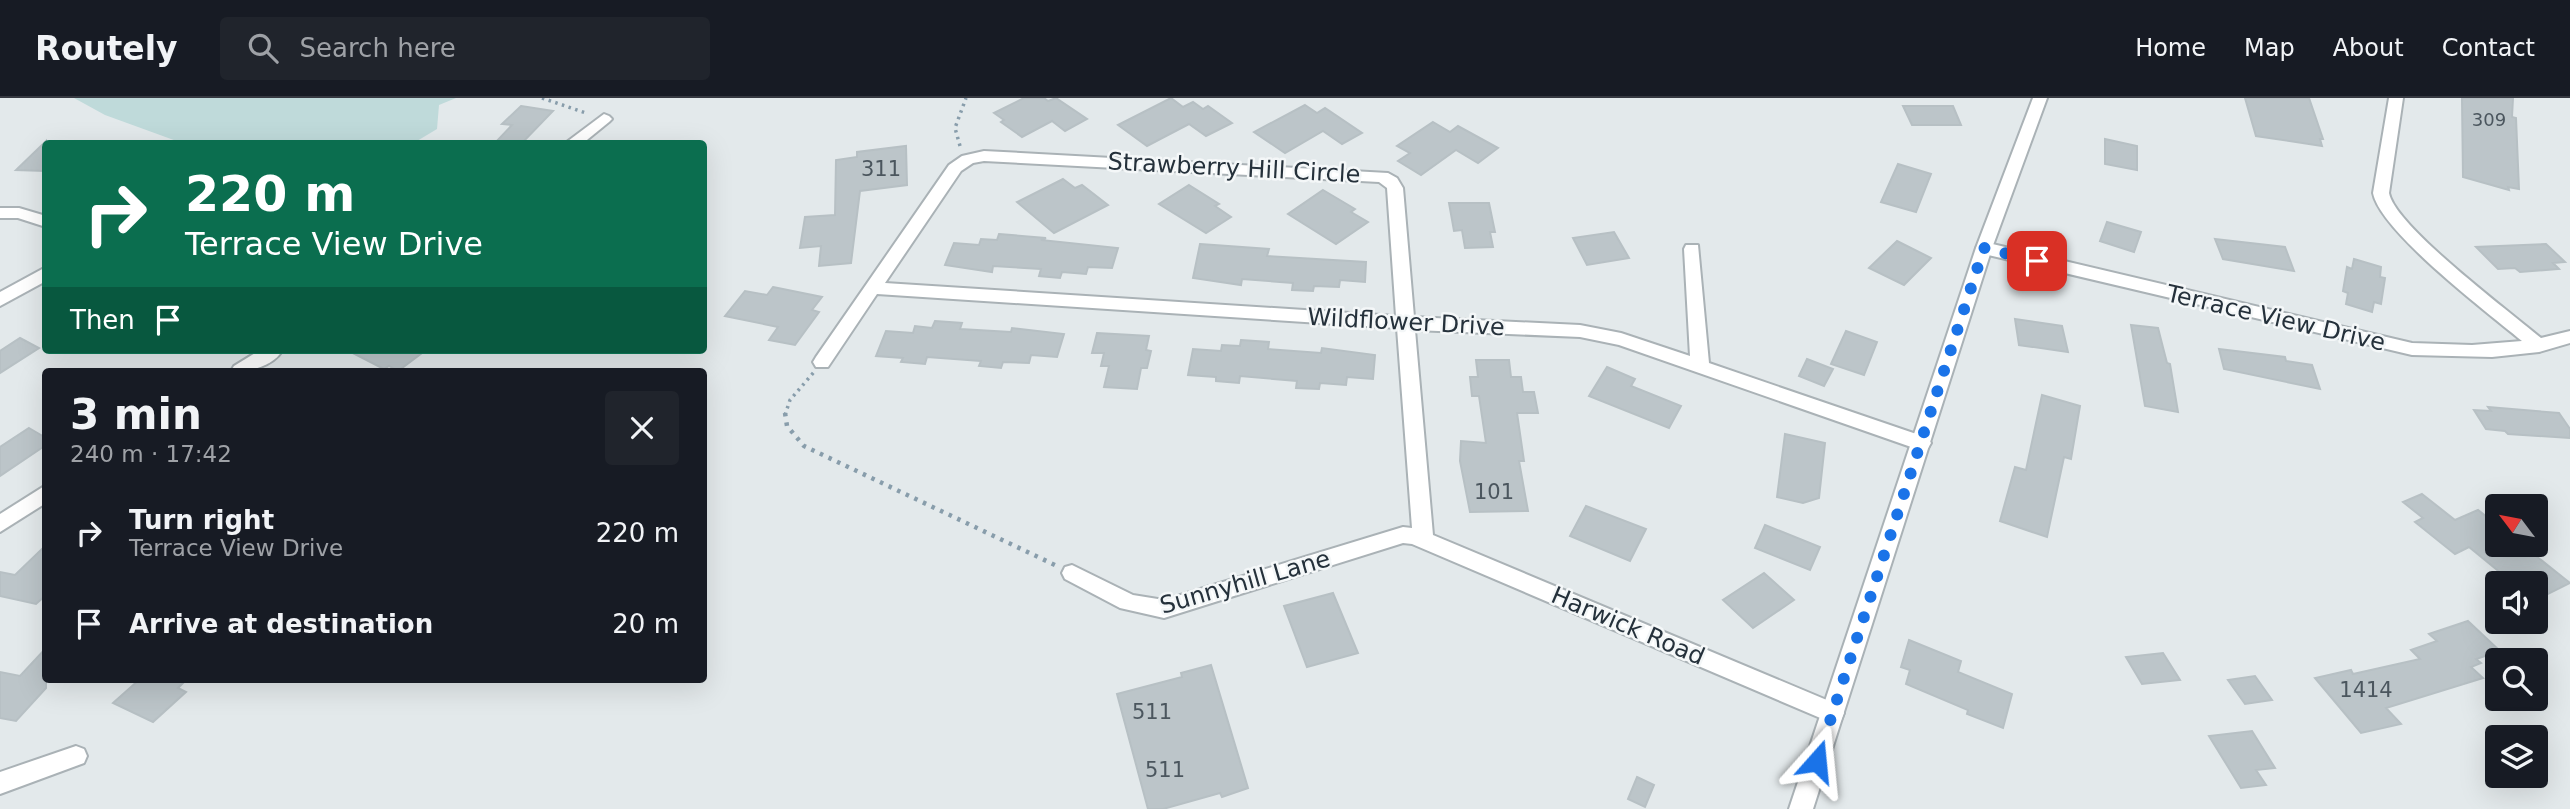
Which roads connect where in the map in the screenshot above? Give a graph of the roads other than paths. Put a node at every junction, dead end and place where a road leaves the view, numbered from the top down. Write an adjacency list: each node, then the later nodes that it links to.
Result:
1 (2040, 98): 7 (street)
2 (2396, 98): 14 (street)
3 (604, 119): 4 (street)
4 (576, 140)
5 (0, 213): 6 (street)
6 (42, 221)
7 (1984, 248): 14 (street, Terrace View Drive); 19 (street)
8 (1692, 249): 17 (street)
9 (42, 275): 11 (street)
10 (873, 288): 12 (street, Wildflower Drive); 12 (street, Strawberry Hill Circle); 16 (street)
11 (0, 300)
12 (1406, 323): 17 (street, Wildflower Drive); 22 (street, Strawberry Hill Circle)
13 (2570, 337): 14 (street, Terrace View Drive)
14 (2539, 346)
15 (268, 354): 18 (street)
16 (822, 362)
17 (1700, 366): 19 (street, Wildflower Drive)
18 (245, 368)
19 (1922, 443): 24 (street)
20 (42, 495): 21 (street)
21 (0, 524)
22 (1423, 538): 23 (street, Sunnyhill Lane); 24 (street, Harwick Road)
23 (1072, 573)
24 (1833, 713): 27 (street)
25 (76, 756): 26 (street)
26 (0, 783)
27 (1801, 809)

